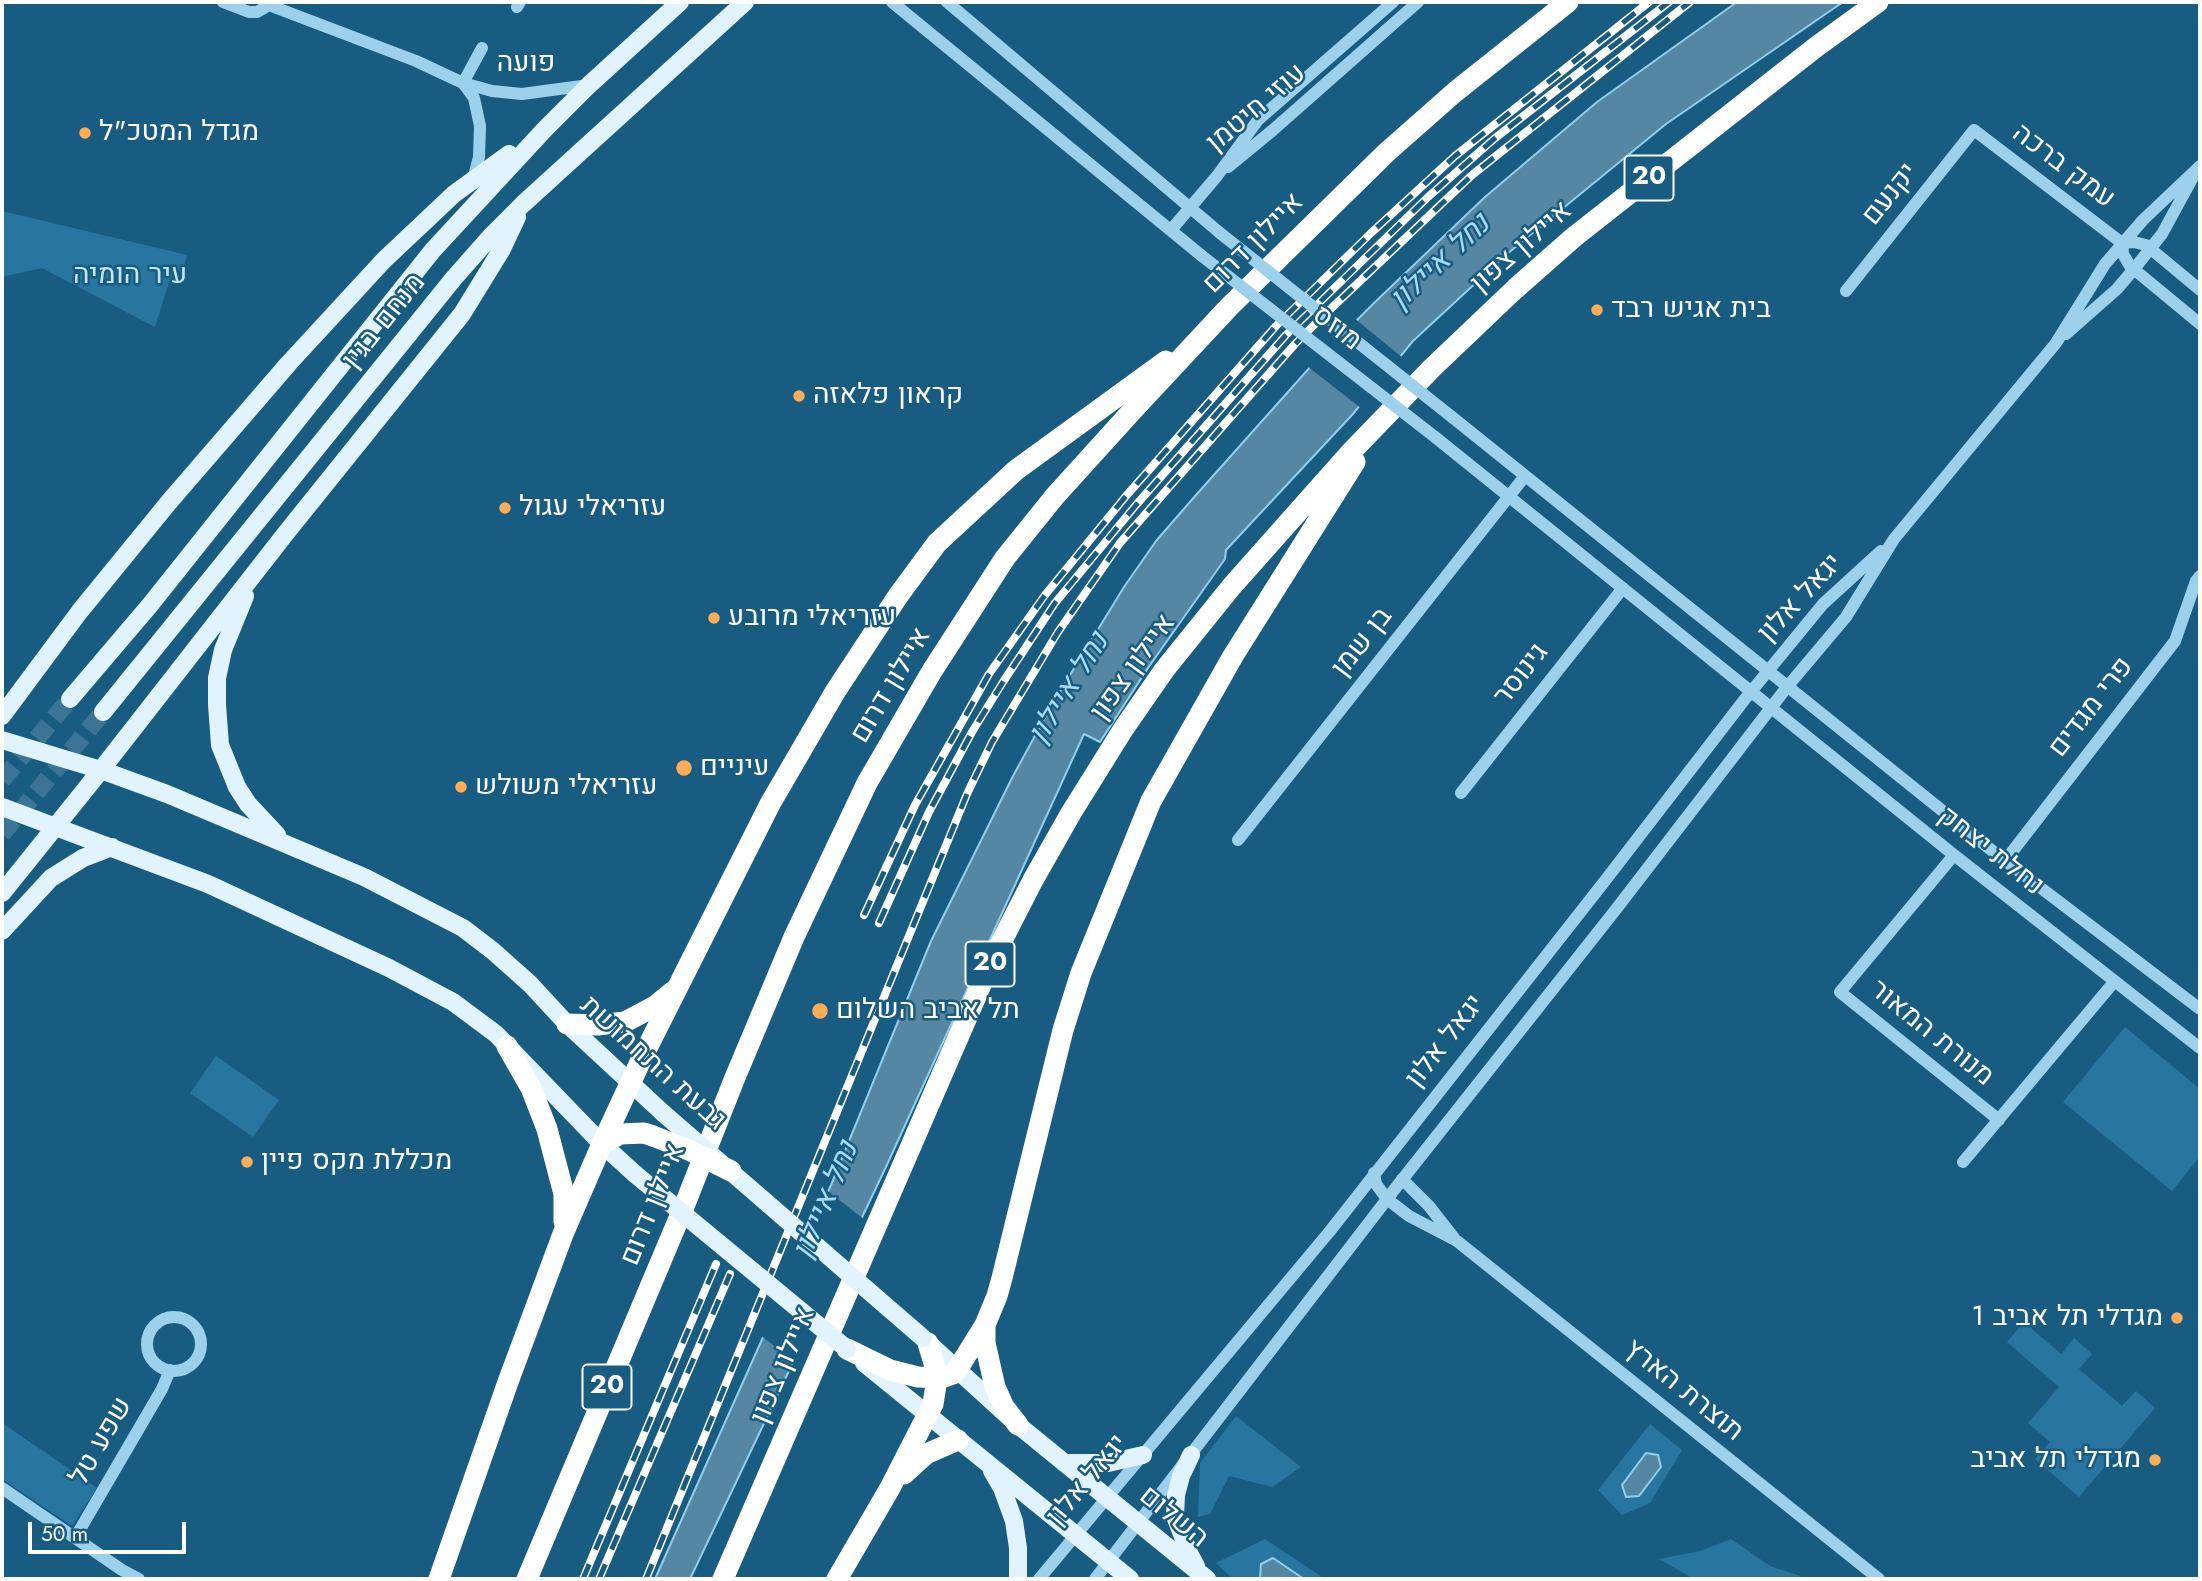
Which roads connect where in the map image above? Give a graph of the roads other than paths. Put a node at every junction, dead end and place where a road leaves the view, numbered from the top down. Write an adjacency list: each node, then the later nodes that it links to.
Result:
1 (223, 2): 9 (street)
2 (680, 2): 13 (main road, מנחם בגין)
3 (745, 2): 19 (main road, מנחם בגין)
4 (892, 2): 21 (street, מוזס)
5 (947, 2): 20 (street, מוזס)
6 (1389, 2): 10 (street); 17 (street, עוזי חיטמן)
7 (1568, 2): 28 (highway, איילון דרום / 20)
8 (1878, 2): 30 (highway, איילון צפון / 20)
9 (266, 3): 12 (street, פועה)
10 (1416, 3): 17 (street, עוזי חיטמן)
11 (482, 48): 12 (street)
12 (463, 83): 13 (street, פועה); 18 (street, פועה)
13 (589, 85): 14 (main road, מנחם בגין)
14 (545, 129): 18 (main road); 40 (main road, מנחם בגין)
15 (1974, 130): 22 (street, עמק ברכה); 26 (street, יקנעם)
16 (2199, 168): 22 (street, יגאל אלון); 23 (street, יגאל אלון)
17 (1217, 176): 20 (street)
18 (473, 180): 43 (main road)
19 (523, 204): 34 (main road); 42 (main road, מנחם בגין)
20 (1191, 207): 21 (street); 31 (street, מוזס, bridge)
21 (1171, 230): 32 (street, מוזס, bridge)
22 (2122, 243): 23 (street, עמק ברכה); 24 (street, עמק ברכה); 29 (street, יגאל אלון)
23 (2150, 248): 24 (street, יגאל אלון); 25 (street, עמק ברכה)
24 (2134, 269): 27 (street, עמק ברכה); 29 (street, יגאל אלון)
25 (2200, 290)
26 (1846, 291)
27 (2200, 324)
28 (1210, 328): 57 (highway); 99 (highway, איילון דרום / 20)
29 (2056, 343): 33 (street, יגאל אלון)
30 (1380, 422): 74 (highway); 100 (highway, איילון צפון / 20)
31 (1525, 476): 32 (street, בן שמן); 37 (street, מוזס)
32 (1510, 496): 36 (street, מוזס); 49 (street, בן שמן)
33 (1894, 539): 37 (street, יגאל אלון); 38 (street, יגאל אלון)
34 (258, 569): 45 (main road); 50 (main road)
35 (2199, 580): 53 (street, פרי מגדים)
36 (1623, 588): 39 (street, מוזס); 46 (street, גינוסר)
37 (1769, 671): 38 (street, נחלת יצחק); 39 (street, יגאל אלון)
38 (1787, 687): 41 (street, יגאל אלון); 53 (street, נחלת יצחק)
39 (1751, 692): 41 (street, נחלת יצחק); 69 (street, יגאל אלון)
40 (70, 699)
41 (1771, 708): 52 (street, נחלת יצחק); 70 (street, יגאל אלון)
42 (103, 712)
43 (2, 716)
44 (2, 740): 45 (main road, גבעת התחמושת)
45 (101, 770): 48 (main road); 50 (main road, גבעת התחמושת)
46 (1461, 793)
47 (2, 807): 48 (main road)
48 (56, 826): 51 (main road); 54 (main road)
49 (1238, 840)
50 (288, 844): 59 (main road, גבעת התחמושת)
51 (112, 847): 55 (main road); 62 (main road)
52 (1954, 855): 56 (street, נחלת יצחק); 65 (street, מנורת המאור)
53 (2005, 861): 58 (street, נחלת יצחק)
54 (2, 893)
55 (2, 931)
56 (2114, 982): 60 (street, נחלת יצחק); 65 (street)
57 (680, 983): 59 (highway); 64 (highway)
58 (2200, 1009)
59 (567, 1024): 64 (main road, גבעת התחמושת)
60 (2183, 1035): 61 (street); 63 (street, נחלת יצחק)
61 (2200, 1041)
62 (508, 1046): 66 (main road); 72 (highway)
63 (2200, 1048)
64 (630, 1083): 66 (highway); 68 (main road, גבעת התחמושת, bridge)
65 (1998, 1120): 67 (street)
66 (602, 1144): 68 (highway, bridge); 72 (highway); 76 (main road, bridge)
67 (1964, 1162)
68 (731, 1171): 75 (main road, גבעת התחמושת, bridge)
69 (1374, 1173): 71 (street, תוצרת הארץ); 84 (street, יגאל אלון)
70 (1402, 1179): 71 (street, יגאל אלון); 73 (street, תוצרת הארץ)
71 (1387, 1199): 73 (street, תוצרת הארץ); 85 (street, יגאל אלון)
72 (563, 1234): 98 (highway)
73 (1457, 1241): 106 (street, תוצרת הארץ)
74 (985, 1325): 78 (highway); 82 (highway)
75 (925, 1341): 78 (main road, גבעת התחמושת); 79 (highway)
76 (847, 1349): 80 (highway)
77 (170, 1370): 77 (street); 93 (street, שפע טל)
78 (957, 1370): 79 (highway); 82 (main road, גבעת התחמושת)
79 (937, 1378): 80 (highway); 81 (highway)
80 (903, 1383): 81 (main road)
81 (928, 1416): 83 (main road); 89 (highway)
82 (1018, 1425): 86 (main road, גבעת התחמושת)
83 (958, 1440): 87 (main road); 89 (highway)
84 (1143, 1455): 86 (main road); 90 (street, יגאל אלון)
85 (1191, 1455): 91 (street, יגאל אלון); 96 (main road)
86 (1065, 1463): 90 (main road, גבעת התחמושת)
87 (988, 1465): 92 (main road); 102 (main road)
88 (2, 1488): 93 (street)
89 (890, 1488): 101 (highway)
90 (1106, 1497): 91 (main road, השלום); 92 (street, יגאל אלון)
91 (1138, 1522): 94 (street, יגאל אלון); 96 (main road, השלום)
92 (1075, 1534): 94 (main road); 103 (street, יגאל אלון)
93 (75, 1538): 95 (street)
94 (1109, 1562): 104 (street, יגאל אלון); 105 (main road)
95 (120, 1575): 97 (street)
96 (1204, 1577)
97 (139, 1579)
98 (439, 1579)
99 (527, 1579)
100 (723, 1579)
101 (837, 1579)
102 (1017, 1579)
103 (1039, 1579)
104 (1095, 1579)
105 (1130, 1579)
106 (1879, 1579)

